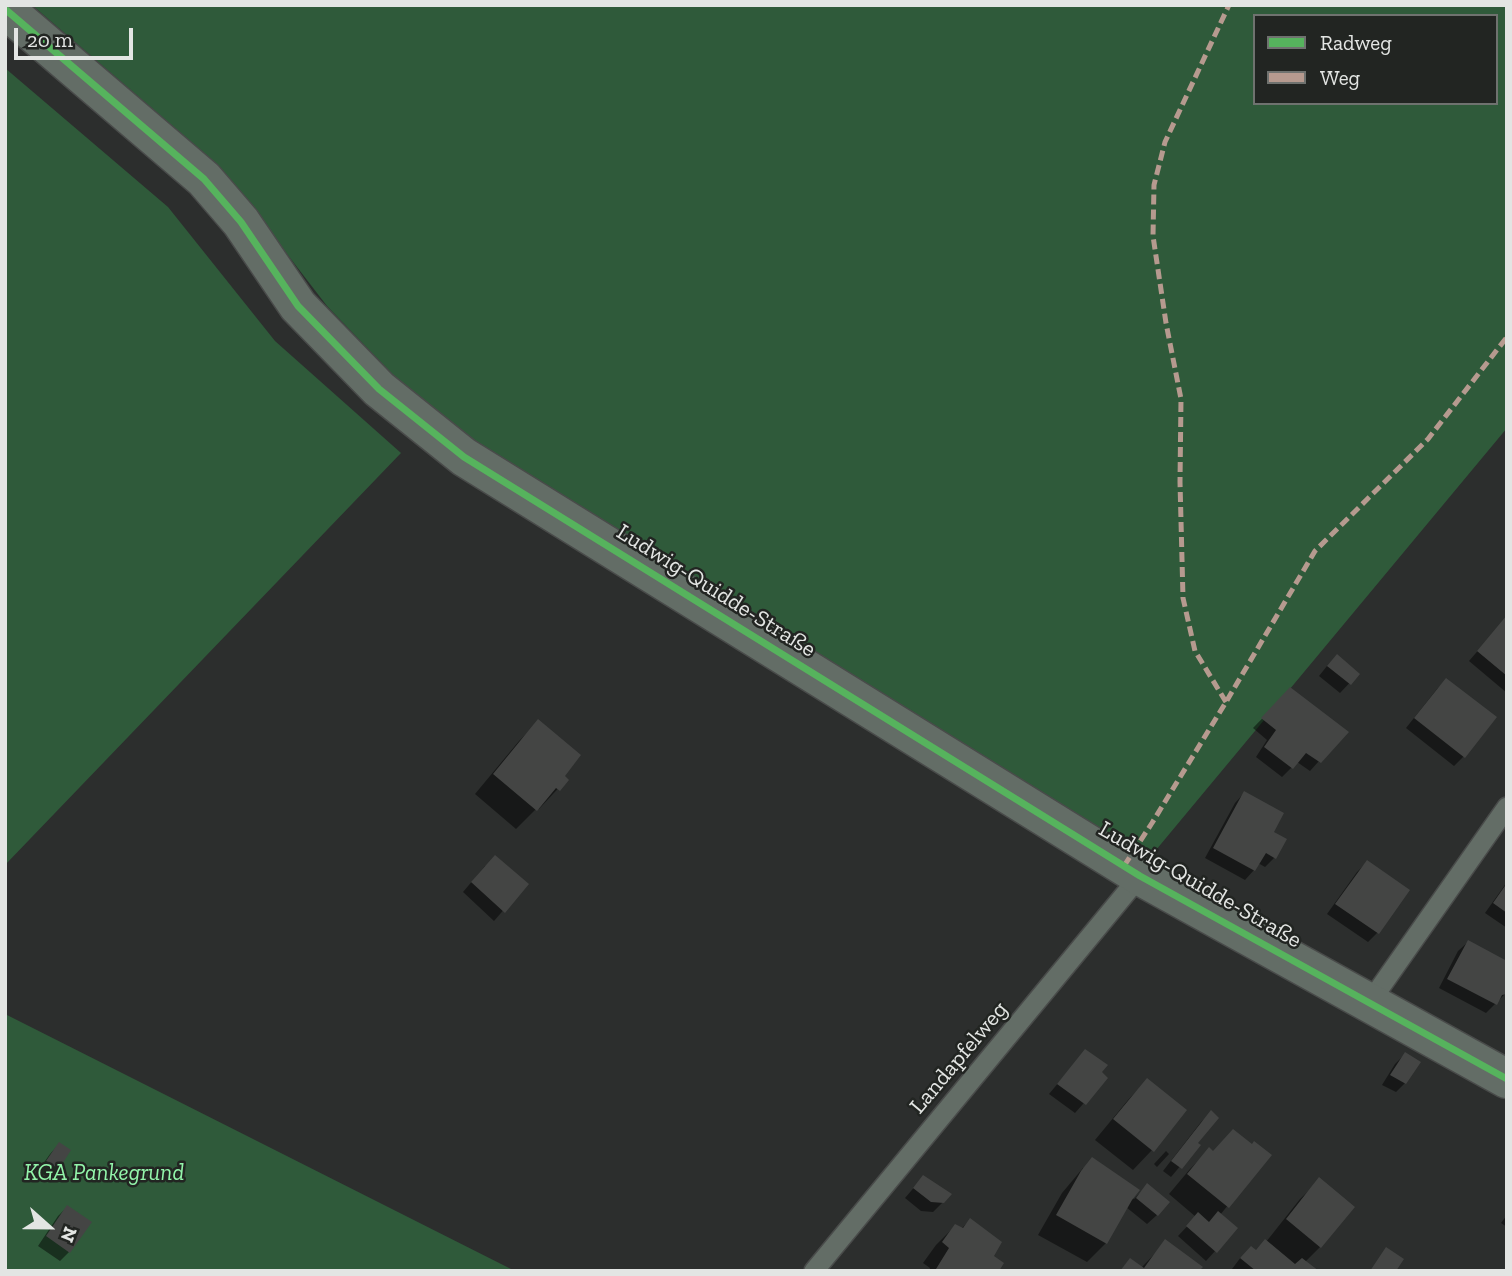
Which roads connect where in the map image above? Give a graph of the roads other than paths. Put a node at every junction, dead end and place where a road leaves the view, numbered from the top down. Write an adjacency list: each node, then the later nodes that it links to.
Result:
1 (5, 9): 3 (street, Ludwig-Quidde-Straße)
2 (1507, 807): 4 (lane)
3 (1140, 876): 4 (street, Ludwig-Quidde-Straße); 6 (lane, Landapfelweg)
4 (1370, 1002): 5 (street, Ludwig-Quidde-Straße)
5 (1507, 1079)
6 (814, 1271)

